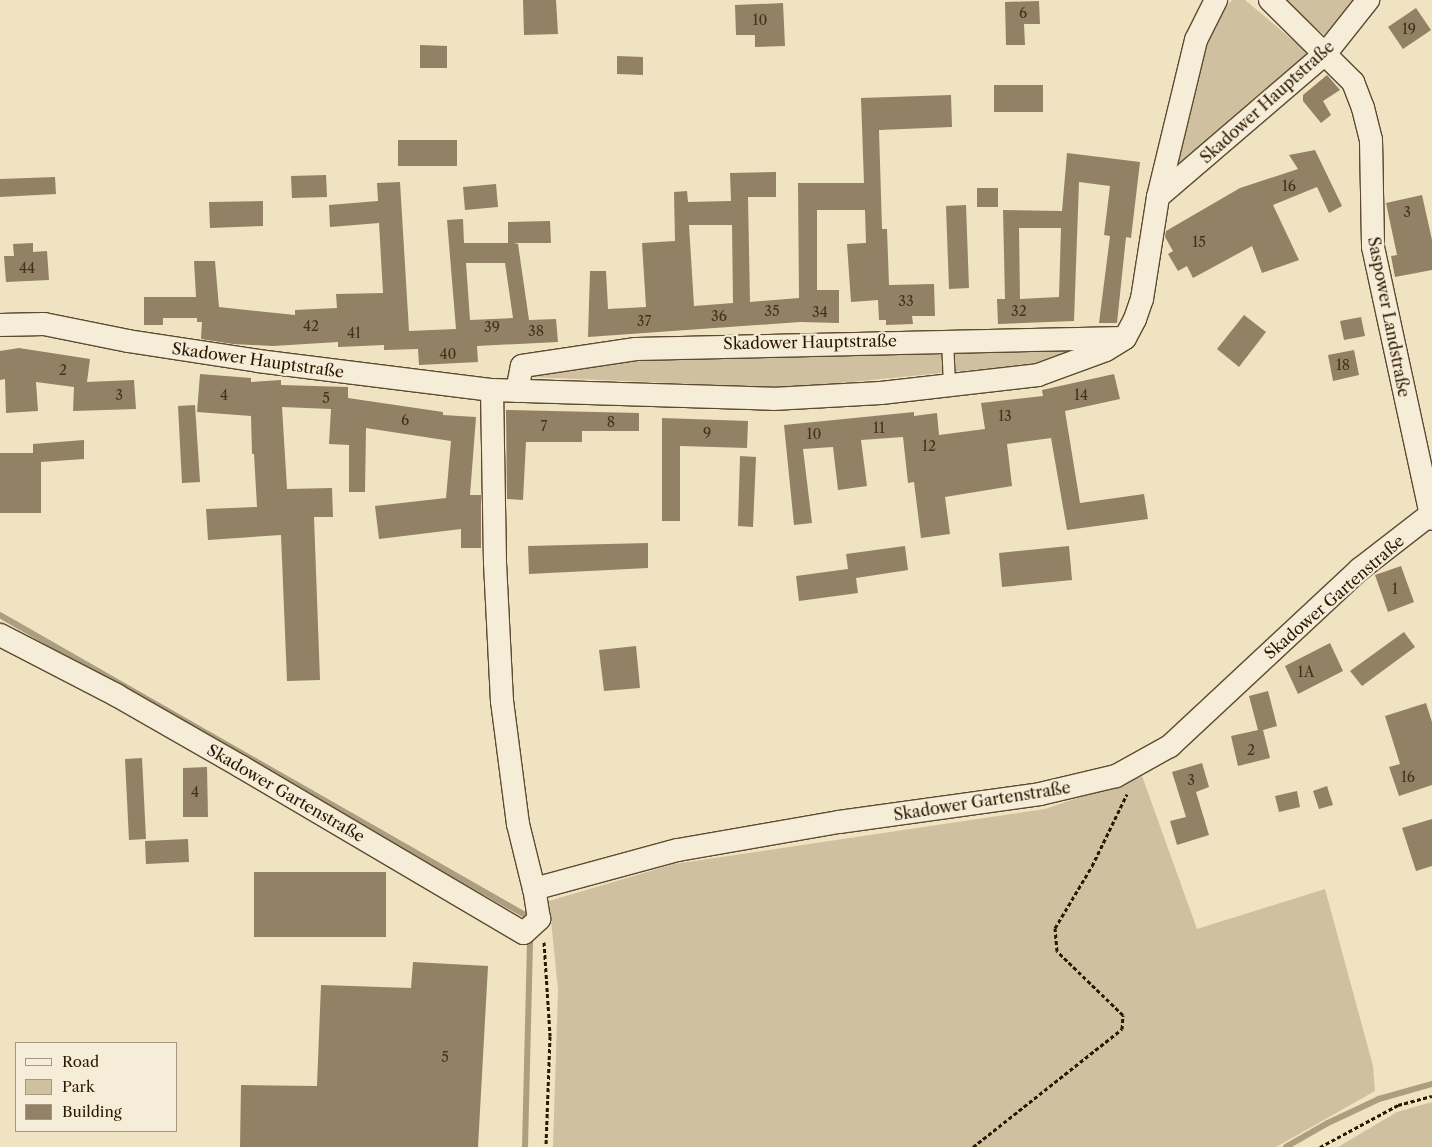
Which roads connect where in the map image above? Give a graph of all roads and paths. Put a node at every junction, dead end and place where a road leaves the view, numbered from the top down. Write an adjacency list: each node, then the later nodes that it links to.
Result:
1 (1216, 0): 5 (street)
2 (1270, 0): 4 (street, Saspower Landstraße)
3 (1368, 0): 4 (street, Skadower Hauptstraße)
4 (1326, 54): 5 (street, Skadower Hauptstraße); 12 (street, Saspower Landstraße)
5 (1158, 197): 7 (street)
6 (0, 325): 10 (street, Skadower Hauptstraße)
7 (1125, 338): 8 (street, Skadower Hauptstraße); 9 (street, Skadower Hauptstraße)
8 (947, 339): 9 (lane); 11 (street, Skadower Hauptstraße)
9 (949, 384): 11 (street, Skadower Hauptstraße)
10 (492, 390): 11 (street, Skadower Hauptstraße); 15 (street)
11 (517, 391)
12 (1431, 516): 14 (street, Skadower Gartenstraße)
13 (0, 635): 16 (street, Skadower Gartenstraße)
14 (1144, 763): 15 (street, Skadower Gartenstraße); 19 (path)
15 (534, 889): 16 (street)
16 (539, 919): 18 (path)
17 (1432, 1096): 20 (path)
18 (546, 1147)
19 (973, 1147)
20 (1320, 1147)

